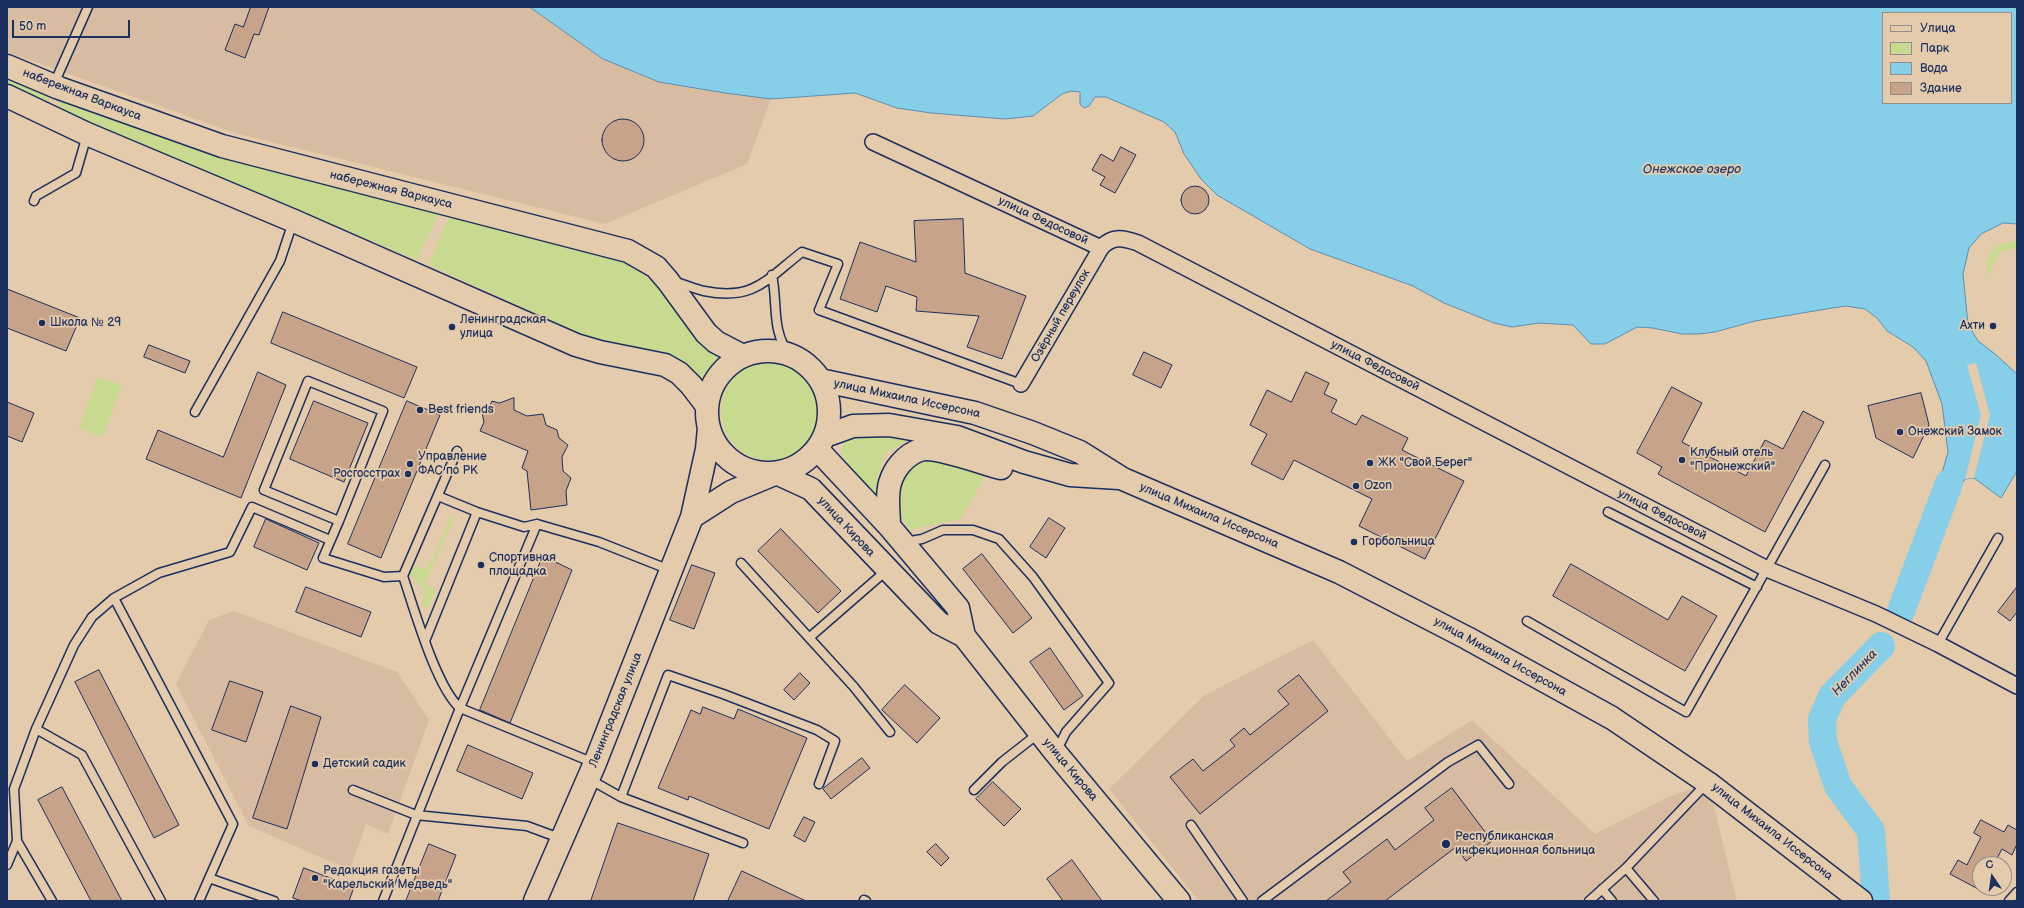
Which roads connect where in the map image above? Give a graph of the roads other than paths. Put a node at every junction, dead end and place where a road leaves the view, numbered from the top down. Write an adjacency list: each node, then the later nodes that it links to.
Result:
1 (88, 7): 3 (lane)
2 (7, 66): 3 (main road, набережная Варкауса)
3 (57, 87): 5 (main road); 12 (main road, набережная Варкауса)
4 (7, 96): 5 (main road)
5 (47, 115): 6 (main road)
6 (88, 134): 8 (lane); 9 (main road)
7 (873, 142): 10 (street, улица Федосовой)
8 (34, 200)
9 (294, 221): 17 (main road); 18 (lane)
10 (1101, 248): 16 (street, Озёрный переулок); 37 (street, улица Федосовой)
11 (772, 275): 12 (lane); 13 (lane); 16 (lane)
12 (668, 281): 14 (main road, набережная Варкауса)
13 (789, 354): 14 (main road); 15 (main road)
14 (743, 356): 17 (main road)
15 (820, 380): 20 (main road); 25 (main road, улица Михаила Иссерсона)
16 (1021, 384)
17 (707, 406): 19 (main road)
18 (195, 412)
19 (709, 428): 23 (main road); 29 (main road, Ленинградская улица)
20 (821, 443): 23 (main road); 24 (main road, улица Михаила Иссерсона); 32 (main road, улица Кирова)
21 (457, 451): 26 (lane)
22 (1825, 465): 37 (lane)
23 (776, 474): 29 (main road); 38 (main road, улица Кирова)
24 (1070, 475): 25 (main road, улица Михаила Иссерсона); 32 (main road)
25 (1123, 479): 55 (main road, улица Михаила Иссерсона)
26 (438, 496): 27 (lane); 40 (lane)
27 (477, 512): 31 (lane); 46 (lane)
28 (1608, 512): 41 (lane)
29 (692, 517): 39 (main road, Ленинградская улица)
30 (339, 521): 30 (lane); 34 (lane)
31 (537, 524): 39 (lane); 49 (lane)
32 (889, 526): 35 (main road, улица Кирова)
33 (1998, 538): 47 (lane)
34 (330, 540): 40 (lane); 42 (lane)
35 (903, 542): 44 (main road, улица Кирова); 53 (lane)
36 (741, 563): 45 (lane)
37 (1767, 569): 41 (lane); 47 (street, улица Федосовой)
38 (888, 570): 44 (main road, улица Кирова); 45 (lane)
39 (671, 571): 54 (main road, Ленинградская улица)
40 (403, 576): 46 (lane)
41 (1757, 587): 43 (lane)
42 (114, 598): 50 (lane); 68 (lane)
43 (1528, 621)
44 (964, 636): 52 (main road, улица Кирова)
45 (810, 637): 51 (lane)
46 (425, 641): 49 (lane)
47 (1938, 644): 48 (street)
48 (2017, 686)
49 (460, 708): 54 (lane); 61 (lane)
50 (36, 729): 64 (lane); 74 (lane)
51 (890, 732)
52 (1039, 732): 53 (main road, улица Кирова); 59 (lane)
53 (1056, 752): 72 (main road, улица Кирова)
54 (592, 771): 60 (lane); 63 (main road, Ленинградская улица)
55 (1708, 783): 67 (lane); 71 (main road, улица Михаила Иссерсона)
56 (819, 784): 60 (lane)
57 (1509, 784): 80 (lane)
58 (352, 790): 61 (lane)
59 (974, 790)
60 (621, 797): 65 (lane)
61 (416, 815): 63 (lane); 77 (lane)
62 (1191, 824): 79 (lane)
63 (562, 839): 78 (main road, Ленинградская улица)
64 (17, 841): 66 (lane); 73 (lane)
65 (743, 843)
66 (7, 864)
67 (1626, 868): 69 (lane); 83 (lane)
68 (209, 878): 75 (lane); 76 (lane)
69 (1602, 889): 81 (lane); 82 (lane)
70 (2017, 892): 84 (lane)
71 (1853, 895)
72 (1174, 899)
73 (52, 901)
74 (161, 901)
75 (199, 901)
76 (274, 901)
77 (383, 901)
78 (535, 901)
79 (1243, 901)
80 (1262, 901)
81 (1589, 901)
82 (1612, 901)
83 (1654, 901)
84 (2009, 901)

